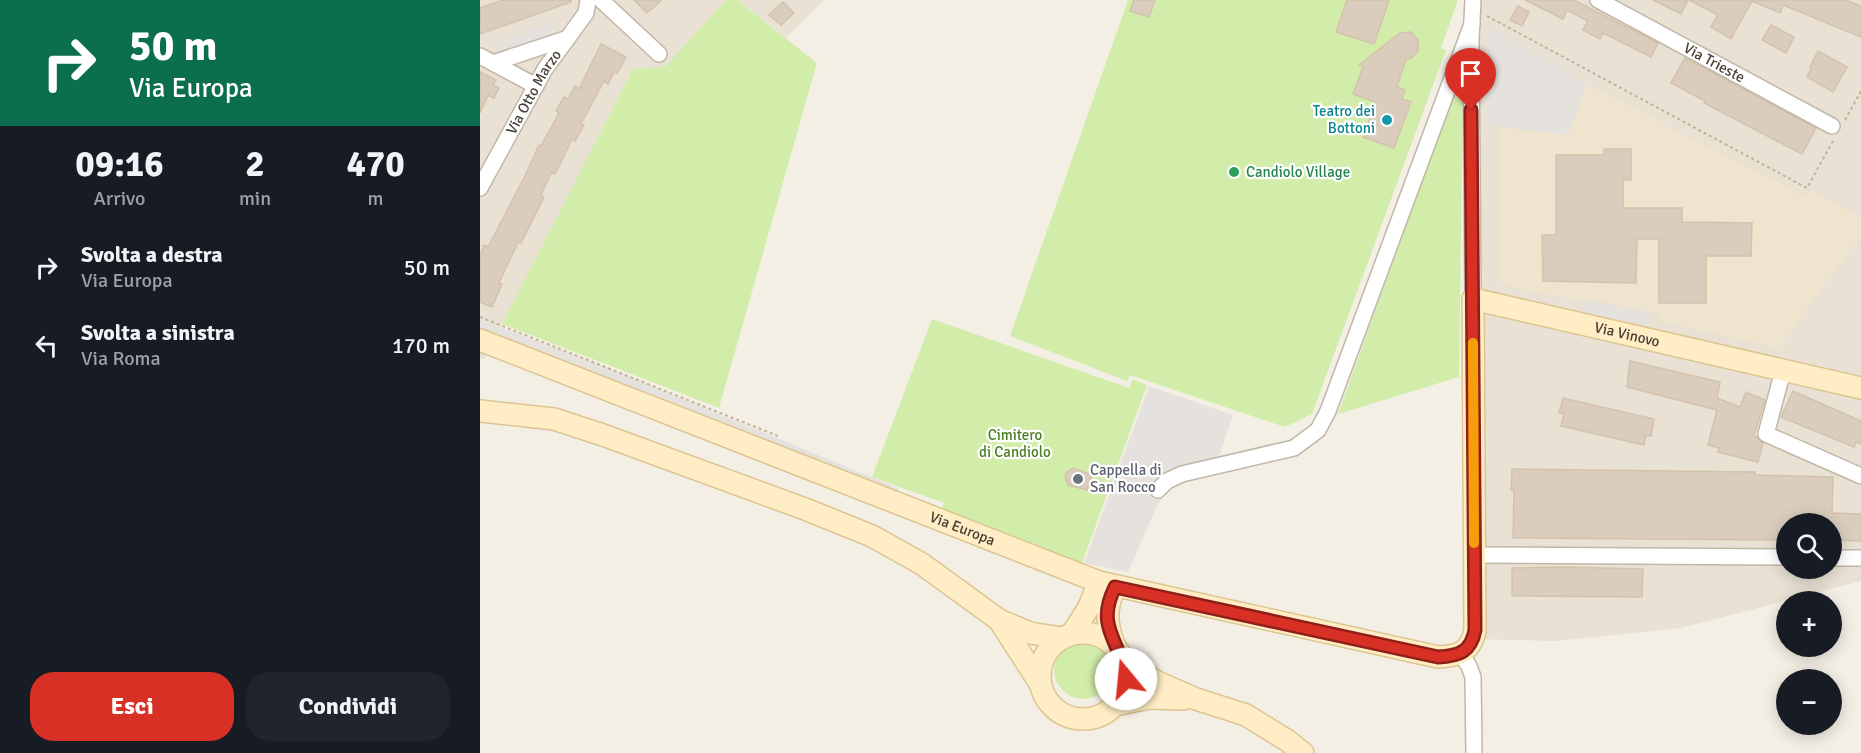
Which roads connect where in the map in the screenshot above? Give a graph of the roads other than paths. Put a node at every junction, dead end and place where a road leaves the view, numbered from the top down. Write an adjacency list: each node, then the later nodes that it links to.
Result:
1 (588, 0): 6 (street, Via Otto Marzo)
2 (601, 0): 7 (street)
3 (1473, 0): 5 (street)
4 (1598, 0): 10 (street, Via Trieste)
5 (1479, 25): 12 (street); 18 (street)
6 (568, 38): 8 (street); 9 (street, Via Otto Marzo)
7 (659, 54)
8 (487, 59): 9 (street)
9 (536, 86): 11 (street, Via Otto Marzo)
10 (1837, 128)
11 (480, 188)
12 (1473, 299): 14 (street, Via Vinovo); 19 (street)
13 (480, 340): 23 (street, Via Europa)
14 (1783, 371): 15 (street, Via Vinovo); 17 (street)
15 (1861, 388)
16 (480, 411): 24 (street)
17 (1861, 476)
18 (1158, 490)
19 (1474, 555): 20 (street); 26 (street)
20 (1776, 557)
21 (1842, 558): 22 (street)
22 (1861, 558)
23 (1107, 585): 25 (street); 26 (street, Via Europa); 27 (street)
24 (999, 620): 25 (street); 28 (street)
25 (1067, 636): 27 (street); 28 (street)
26 (1460, 653): 32 (street)
27 (1120, 656): 29 (street); 30 (street)
28 (1040, 682): 30 (street)
29 (1196, 699): 30 (street); 31 (street)
30 (1115, 705)
31 (1303, 753)
32 (1474, 753)

